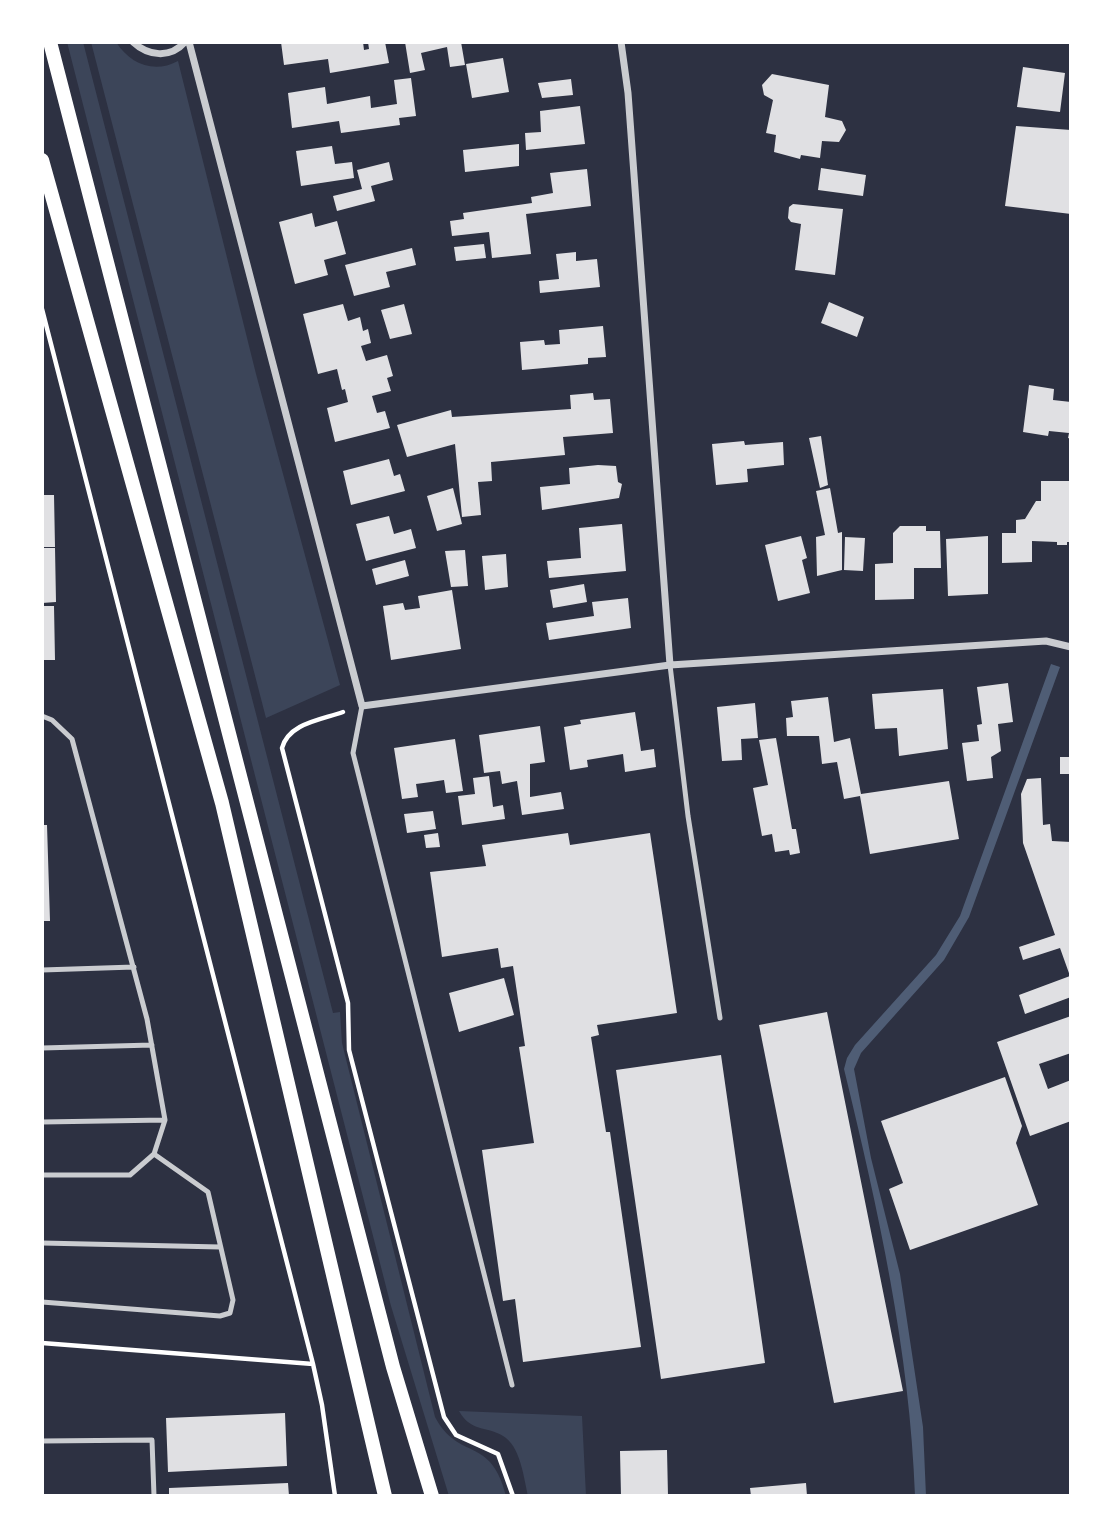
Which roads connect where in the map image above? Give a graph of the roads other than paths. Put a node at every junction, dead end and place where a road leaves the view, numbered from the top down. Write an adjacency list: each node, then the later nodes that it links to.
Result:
1 (50, 42): 26 (main road)
2 (133, 42): 3 (street)
3 (187, 42): 8 (street)
4 (621, 42): 7 (street)
5 (42, 160): 25 (main road)
6 (1071, 647): 7 (street)
7 (670, 665): 8 (street); 12 (lane)
8 (362, 706): 22 (lane)
9 (42, 716): 10 (lane)
10 (134, 967): 11 (lane); 13 (lane)
11 (42, 970)
12 (720, 1018)
13 (152, 1045): 14 (lane); 15 (lane)
14 (42, 1048)
15 (165, 1120): 16 (lane); 17 (lane)
16 (42, 1122)
17 (154, 1154): 18 (lane); 20 (lane)
18 (42, 1175)
19 (42, 1243): 20 (lane)
20 (220, 1247): 21 (lane)
21 (42, 1302)
22 (512, 1385)
23 (42, 1441): 24 (lane)
24 (154, 1496)
25 (386, 1496)
26 (432, 1496)

